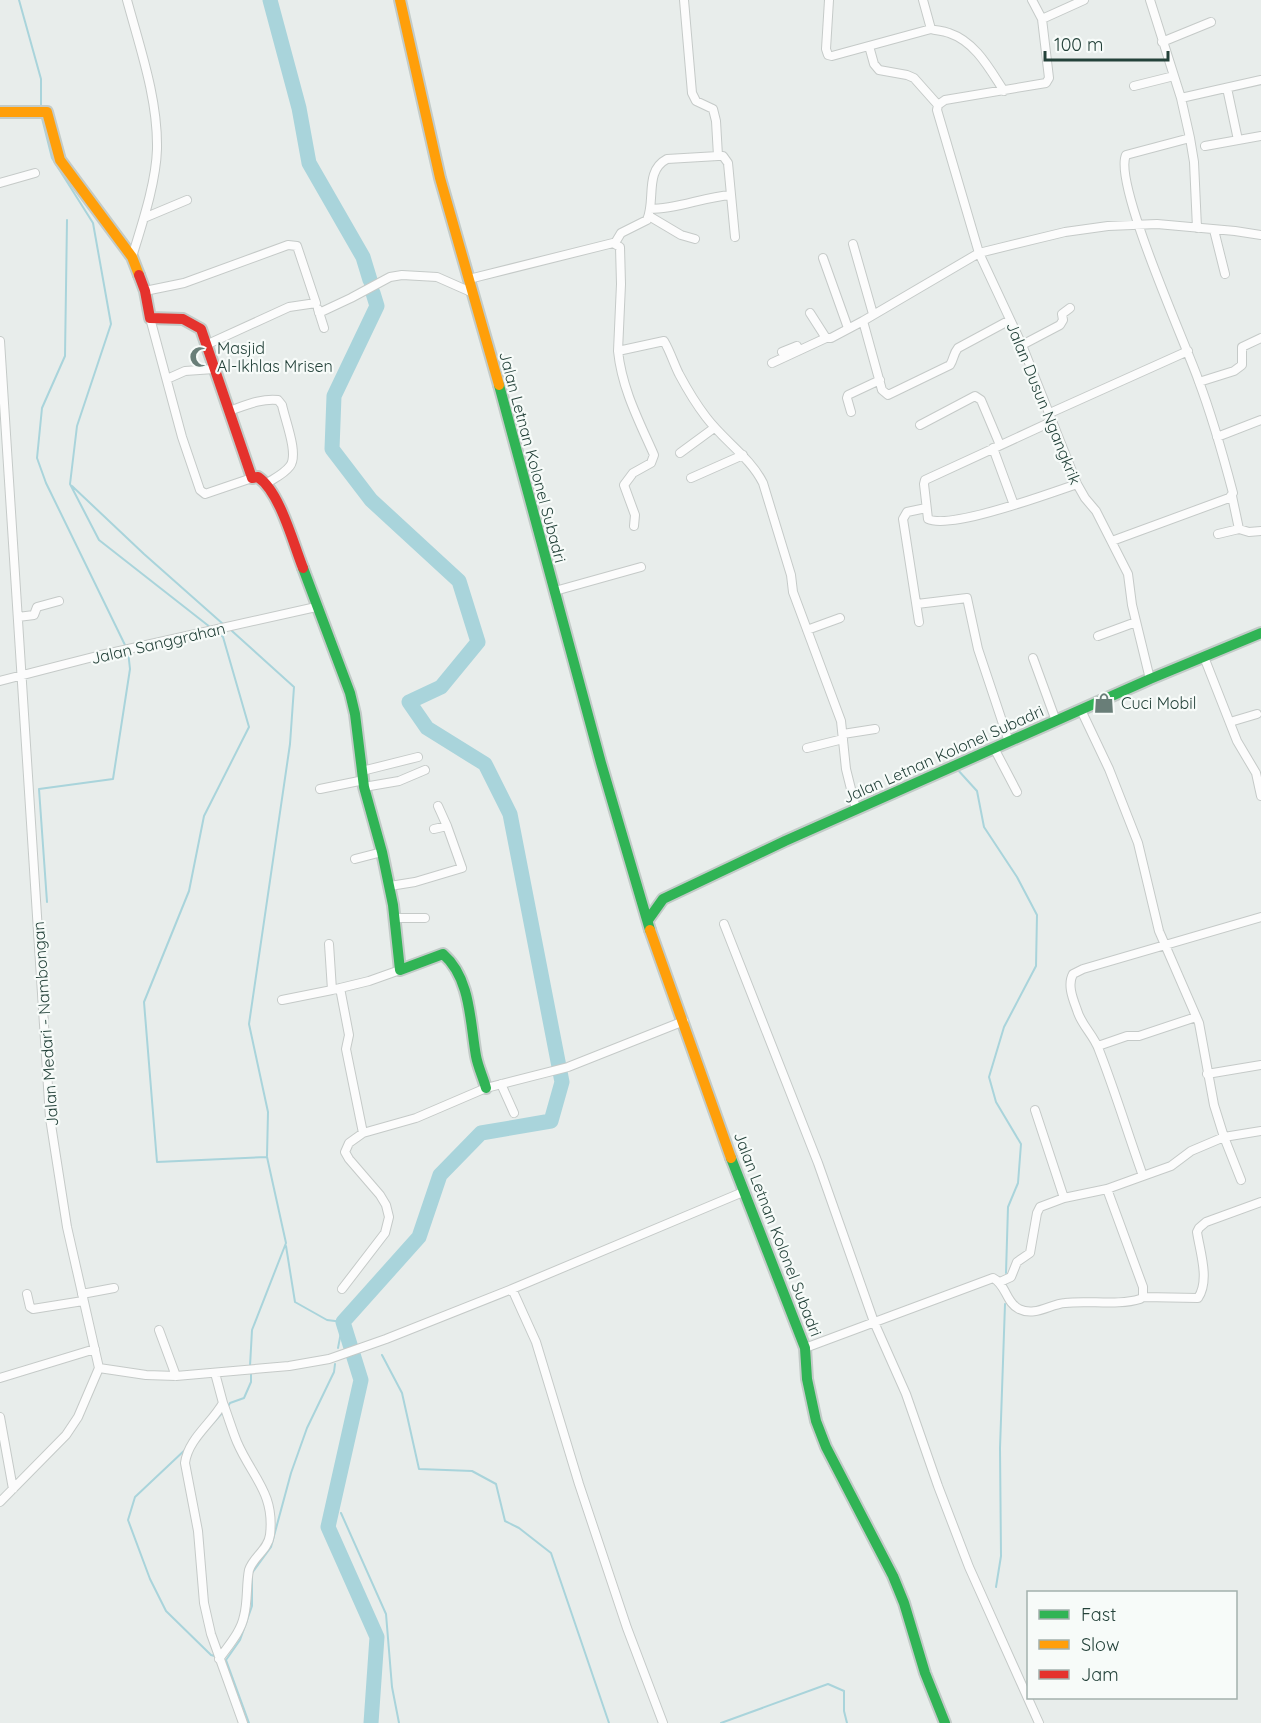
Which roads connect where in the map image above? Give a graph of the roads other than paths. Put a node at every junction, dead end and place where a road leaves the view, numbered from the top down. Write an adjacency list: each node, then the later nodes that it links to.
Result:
1 (127, 0): 32 (street)
2 (400, 0): 45 (main road, Jalan Letnan Kolonel Subadri)
3 (684, 0): 26 (street)
4 (829, 0): 13 (street)
5 (923, 0): 11 (street)
6 (1032, 0): 9 (street)
7 (1084, 0): 9 (street)
8 (1150, 0): 12 (street)
9 (1042, 19): 18 (street)
10 (1211, 22): 12 (street)
11 (930, 29): 13 (street); 18 (street)
12 (1162, 42): 14 (street)
13 (869, 46): 20 (street)
14 (1174, 76): 16 (street); 19 (street)
15 (1261, 80): 17 (street)
16 (1134, 86)
17 (1227, 88): 19 (street); 24 (street)
18 (1005, 91): 20 (street)
19 (1181, 98): 23 (street)
20 (938, 105): 41 (street, Jalan Dusun Ngangkrik)
21 (0, 112): 42 (main road)
22 (1261, 136): 24 (street)
23 (1190, 138): 33 (street); 34 (street)
24 (1238, 140): 25 (street)
25 (1205, 146)
26 (718, 156): 29 (street); 31 (street)
27 (35, 173): 28 (street)
28 (0, 183)
29 (731, 195): 31 (street); 37 (street)
30 (187, 200): 32 (street)
31 (649, 212): 38 (street); 39 (street)
32 (144, 218): 42 (street)
33 (1138, 225): 34 (street); 41 (street); 64 (street)
34 (1197, 228): 35 (street)
35 (1214, 230): 36 (street); 44 (street)
36 (1261, 235)
37 (735, 237)
38 (695, 239)
39 (615, 243): 45 (street); 63 (street)
40 (854, 244): 52 (street)
41 (979, 253): 52 (street); 54 (street, Jalan Dusun Ngangkrik)
42 (132, 257): 46 (main road)
43 (823, 258): 57 (street)
44 (1225, 274)
45 (469, 279): 47 (main road, Jalan Letnan Kolonel Subadri)
46 (145, 291): 48 (street); 53 (main road)
47 (471, 292): 50 (street); 94 (main road, Jalan Letnan Kolonel Subadri)
48 (316, 303): 50 (street); 61 (street)
49 (1070, 308): 62 (street)
50 (319, 313): 56 (street)
51 (810, 313): 58 (street)
52 (873, 314): 55 (street)
53 (150, 318): 61 (main road); 68 (street)
54 (1010, 320): 62 (street, Jalan Dusun Ngangkrik); 69 (street)
55 (862, 321): 57 (street); 69 (street)
56 (324, 328)
57 (848, 328): 58 (street)
58 (825, 336): 65 (street); 66 (street)
59 (1261, 338): 70 (street)
60 (0, 341): 98 (street, Jalan Medari - Nambongan)
61 (208, 344): 67 (main road)
62 (1022, 345): 73 (street, Jalan Dusun Ngangkrik)
63 (618, 351): 76 (street); 88 (street)
64 (1188, 351): 70 (street); 73 (street)
65 (782, 352)
66 (772, 363)
67 (214, 369): 68 (street); 71 (main road)
68 (167, 379): 81 (street)
69 (880, 380): 72 (street)
70 (1199, 382): 77 (street)
71 (229, 411): 81 (main road); 83 (street)
72 (851, 412)
73 (1052, 417): 78 (street); 84 (street, Jalan Dusun Ngangkrik)
74 (1261, 420): 77 (street)
75 (920, 425): 78 (street)
76 (714, 428): 79 (street); 80 (street)
77 (1217, 437): 85 (street)
78 (997, 446): 86 (street); 87 (street)
79 (680, 453)
80 (743, 455): 82 (street); 102 (street)
81 (252, 478): 83 (main road)
82 (691, 478)
83 (267, 483): 97 (main road)
84 (1077, 484): 86 (street); 92 (street, Jalan Dusun Ngangkrik)
85 (1232, 496): 89 (street); 92 (street)
86 (1014, 506): 87 (street)
87 (926, 508): 96 (street)
88 (634, 526)
89 (1239, 529): 90 (street); 91 (street)
90 (1261, 531)
91 (1218, 534)
92 (1112, 541): 101 (street, Jalan Dusun Ngangkrik)
93 (641, 567): 94 (street)
94 (555, 591): 133 (main road, Jalan Letnan Kolonel Subadri)
95 (59, 602): 98 (street)
96 (917, 604): 100 (street); 116 (street)
97 (316, 607): 107 (street, Jalan Sanggrahan); 121 (main road)
98 (18, 617): 107 (street, Jalan Medari - Nambongan)
99 (840, 618): 102 (street)
100 (919, 622)
101 (1136, 622): 104 (street); 108 (street, Jalan Dusun Ngangkrik)
102 (807, 630): 115 (street)
103 (1261, 633): 105 (main road, Jalan Letnan Kolonel Subadri)
104 (1098, 636)
105 (1204, 657): 108 (main road, Jalan Letnan Kolonel Subadri); 113 (street)
106 (1033, 658): 112 (street)
107 (22, 677): 109 (street, Jalan Sanggrahan); 167 (street, Jalan Medari - Nambongan)
108 (1150, 679): 110 (main road, Jalan Letnan Kolonel Subadri)
109 (0, 681)
110 (1081, 710): 112 (main road, Jalan Letnan Kolonel Subadri); 140 (street)
111 (1257, 714): 113 (street)
112 (1056, 721): 116 (main road, Jalan Letnan Kolonel Subadri)
113 (1230, 722): 124 (street)
114 (875, 729): 115 (street)
115 (843, 736): 117 (street); 126 (street)
116 (1009, 742): 118 (main road, Jalan Letnan Kolonel Subadri)
117 (807, 748)
118 (994, 748): 123 (street); 126 (main road, Jalan Letnan Kolonel Subadri)
119 (418, 757): 121 (street)
120 (425, 770): 121 (street)
121 (364, 779): 122 (street); 129 (main road)
122 (320, 789)
123 (1017, 792)
124 (1261, 796)
125 (438, 806): 127 (street)
126 (856, 808): 132 (main road, Jalan Letnan Kolonel Subadri)
127 (447, 826): 128 (street); 131 (street)
128 (434, 829)
129 (382, 852): 130 (street); 131 (main road)
130 (355, 859)
131 (390, 886): 135 (main road)
132 (663, 899): 133 (main road); 137 (main road, Jalan Letnan Kolonel Subadri)
133 (642, 902): 137 (main road, Jalan Letnan Kolonel Subadri)
134 (1261, 917): 140 (street)
135 (395, 918): 136 (street); 141 (main road)
136 (425, 918)
137 (648, 920): 145 (main road, Jalan Letnan Kolonel Subadri)
138 (724, 924): 169 (street)
139 (329, 944): 142 (street)
140 (1164, 944): 144 (street); 146 (street)
141 (400, 969): 142 (street); 150 (main road)
142 (336, 989): 143 (street); 154 (street)
143 (282, 1000)
144 (1196, 1017): 146 (street); 148 (street)
145 (684, 1021): 149 (street); 159 (main road, Jalan Letnan Kolonel Subadri)
146 (1098, 1046): 156 (street)
147 (1261, 1065): 148 (street)
148 (1208, 1074): 155 (street)
149 (501, 1084): 150 (street); 152 (street)
150 (486, 1088): 154 (street)
151 (1035, 1110): 160 (street)
152 (514, 1113)
153 (1261, 1131): 155 (street)
154 (363, 1133): 164 (street)
155 (1224, 1137): 156 (street); 157 (street)
156 (1143, 1176): 158 (street)
157 (1241, 1180)
158 (1107, 1189): 160 (street); 168 (street)
159 (743, 1192): 165 (street); 171 (main road, Jalan Letnan Kolonel Subadri)
160 (1064, 1198): 162 (street)
161 (1261, 1202): 168 (street)
162 (1000, 1282): 168 (street); 169 (street)
163 (114, 1288): 167 (street)
164 (342, 1289)
165 (513, 1289): 174 (street); 186 (street)
166 (27, 1294): 167 (street)
167 (82, 1297): 172 (street, Jalan Medari - Nambongan)
168 (1143, 1297)
169 (874, 1322): 171 (street); 183 (street)
170 (159, 1330): 175 (street)
171 (806, 1348): 187 (main road, Jalan Letnan Kolonel Subadri)
172 (94, 1349): 173 (street, Jalan Medari - Nambongan); 176 (street)
173 (99, 1368): 175 (street); 180 (street)
174 (215, 1373): 175 (street); 177 (street)
175 (176, 1376)
176 (0, 1378)
177 (223, 1403): 182 (street); 182 (street)
178 (0, 1417): 180 (street)
179 (0, 1490): 180 (street)
180 (11, 1491): 181 (street)
181 (0, 1502)
182 (219, 1659): 185 (street)
183 (1027, 1696)
184 (1028, 1699): 188 (street)
185 (243, 1723)
186 (663, 1723)
187 (945, 1723)
188 (1039, 1723)

